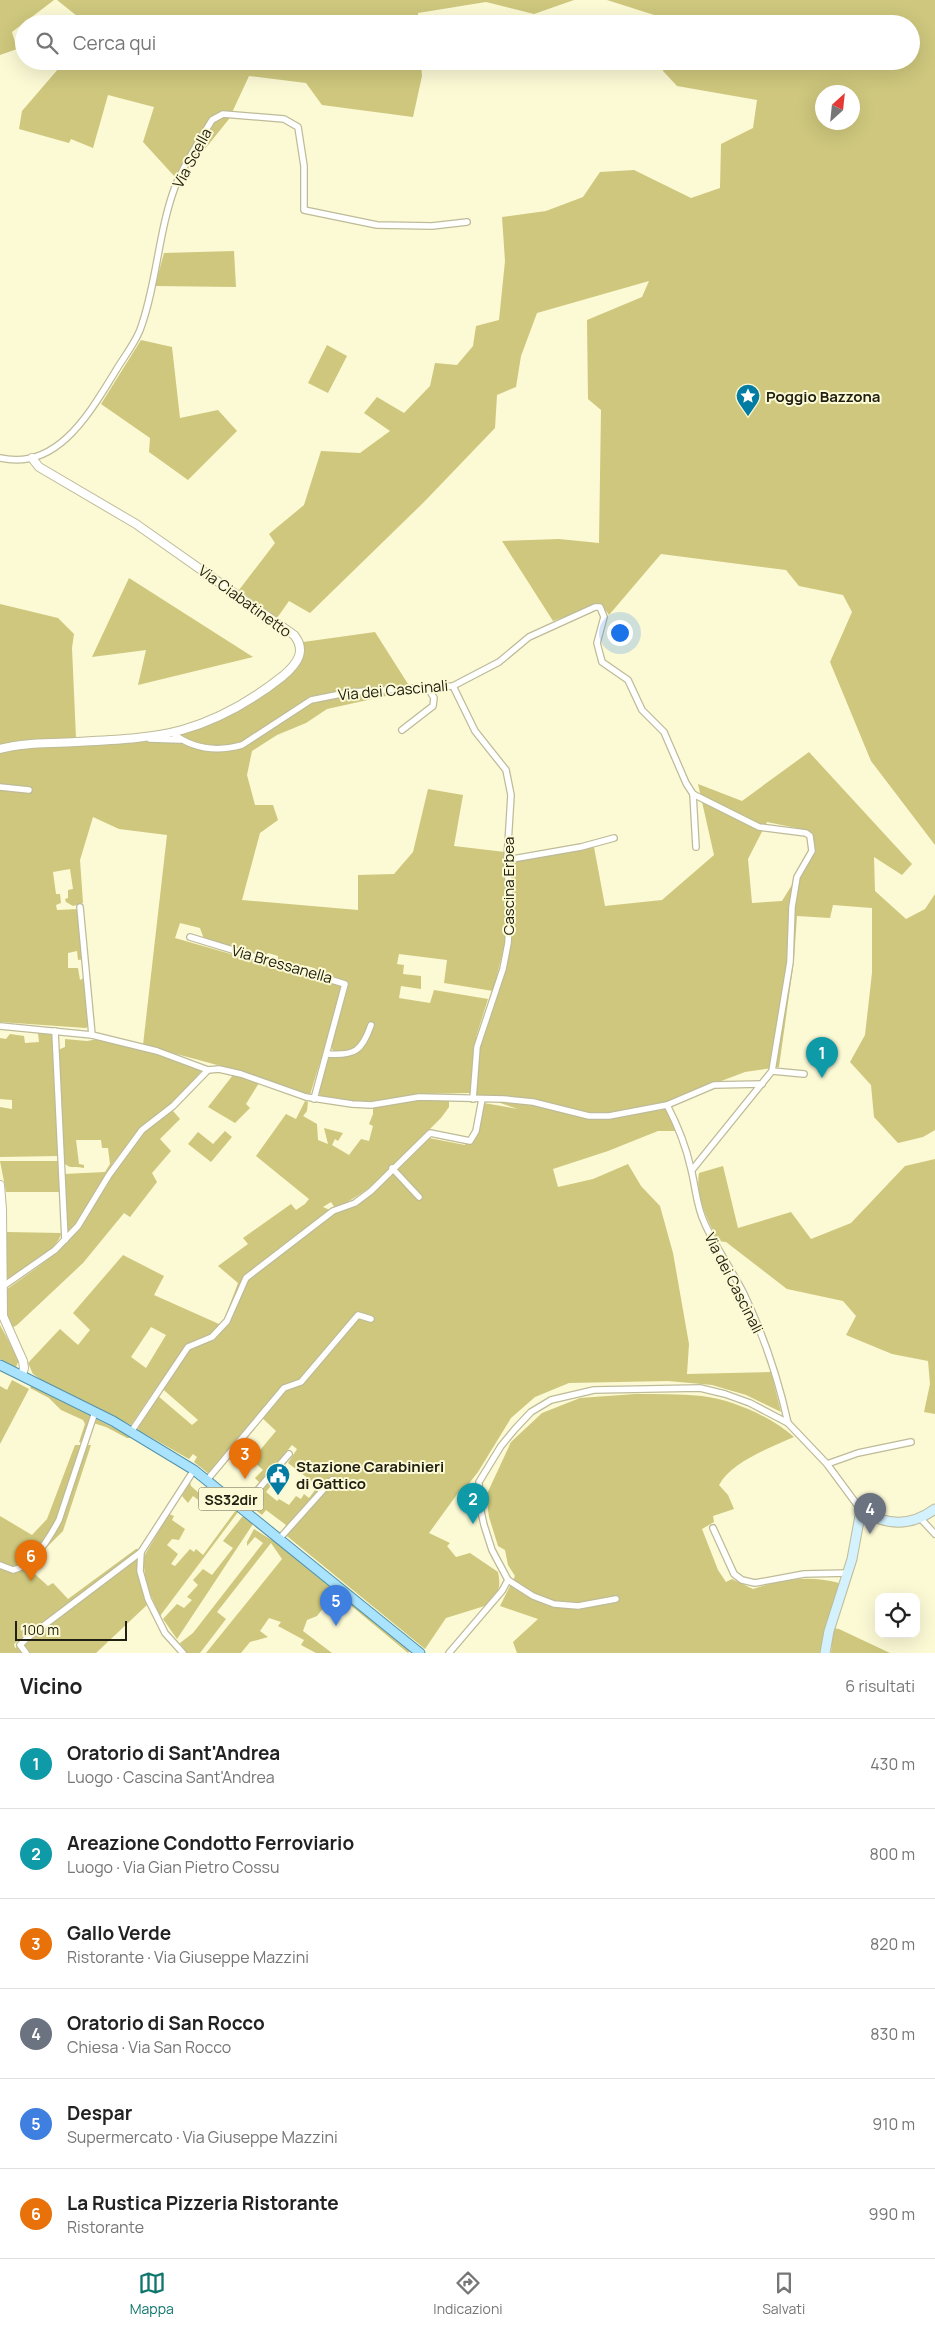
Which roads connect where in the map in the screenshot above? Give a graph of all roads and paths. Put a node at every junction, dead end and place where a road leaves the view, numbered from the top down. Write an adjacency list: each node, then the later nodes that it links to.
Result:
1 (468, 222): 3 (street, Via Scella)
2 (0, 458): 3 (street)
3 (32, 458): 7 (street, Via Ciabatinetto)
4 (453, 686): 5 (street, Via dei Cascinali); 13 (street, Via dei Cascinali); 16 (street, Cascina Erbea)
5 (428, 688): 6 (street); 9 (street, Via dei Cascinali)
6 (402, 730)
7 (171, 732): 8 (street, Via Ciabatinetto); 9 (street, Via dei Cascinali)
8 (122, 738): 9 (street, Via dei Cascinali); 10 (street, Via Ciabatinetto)
9 (181, 740)
10 (0, 749)
11 (0, 787): 12 (street)
12 (29, 790)
13 (693, 794): 15 (street); 25 (street)
14 (614, 838): 16 (street)
15 (696, 847)
16 (507, 860): 29 (street, Cascina Erbea)
17 (80, 907): 22 (street)
18 (190, 937): 23 (street, Via Bressanella)
19 (371, 1025): 23 (street)
20 (0, 1026): 21 (street)
21 (54, 1031): 22 (street); 36 (street)
22 (92, 1034): 24 (street)
23 (327, 1054): 28 (street, Via Bressanella)
24 (208, 1070): 28 (street); 36 (street)
25 (772, 1071): 26 (street); 27 (street)
26 (804, 1074)
27 (762, 1084): 31 (street); 33 (street)
28 (314, 1098): 29 (street)
29 (473, 1099): 30 (street)
30 (482, 1099): 31 (street); 32 (street)
31 (667, 1105): 33 (street, Via dei Cascinali)
32 (392, 1168): 35 (street); 43 (street)
33 (692, 1170): 42 (street, Via dei Cascinali)
34 (0, 1185): 37 (street)
35 (419, 1197)
36 (65, 1240): 37 (street)
37 (2, 1287): 40 (street)
38 (373, 1322): 48 (street)
39 (0, 1365): 40 (main road, SS32dir)
40 (22, 1375): 41 (main road, SS32dir)
41 (96, 1412): 43 (main road, SS32dir); 58 (street)
42 (788, 1423): 46 (street); 60 (street)
43 (131, 1432): 47 (main road, SS32dir)
44 (911, 1442): 46 (street)
45 (289, 1454): 50 (street)
46 (827, 1464): 52 (street)
47 (194, 1470): 48 (main road, SS32dir); 57 (street)
48 (207, 1480): 50 (main road, SS32dir)
49 (332, 1480): 56 (street)
50 (242, 1508): 56 (main road, SS32dir)
51 (935, 1509): 53 (main road)
52 (861, 1510): 53 (main road); 59 (main road)
53 (921, 1519): 55 (street)
54 (713, 1528): 59 (street)
55 (935, 1534)
56 (280, 1538): 64 (main road, SS32dir)
57 (141, 1552): 62 (street); 63 (street)
58 (0, 1564)
59 (848, 1573): 66 (main road)
60 (508, 1580): 61 (street); 65 (street)
61 (616, 1599)
62 (26, 1653)
63 (183, 1653)
64 (420, 1653)
65 (449, 1653)
66 (825, 1653)

